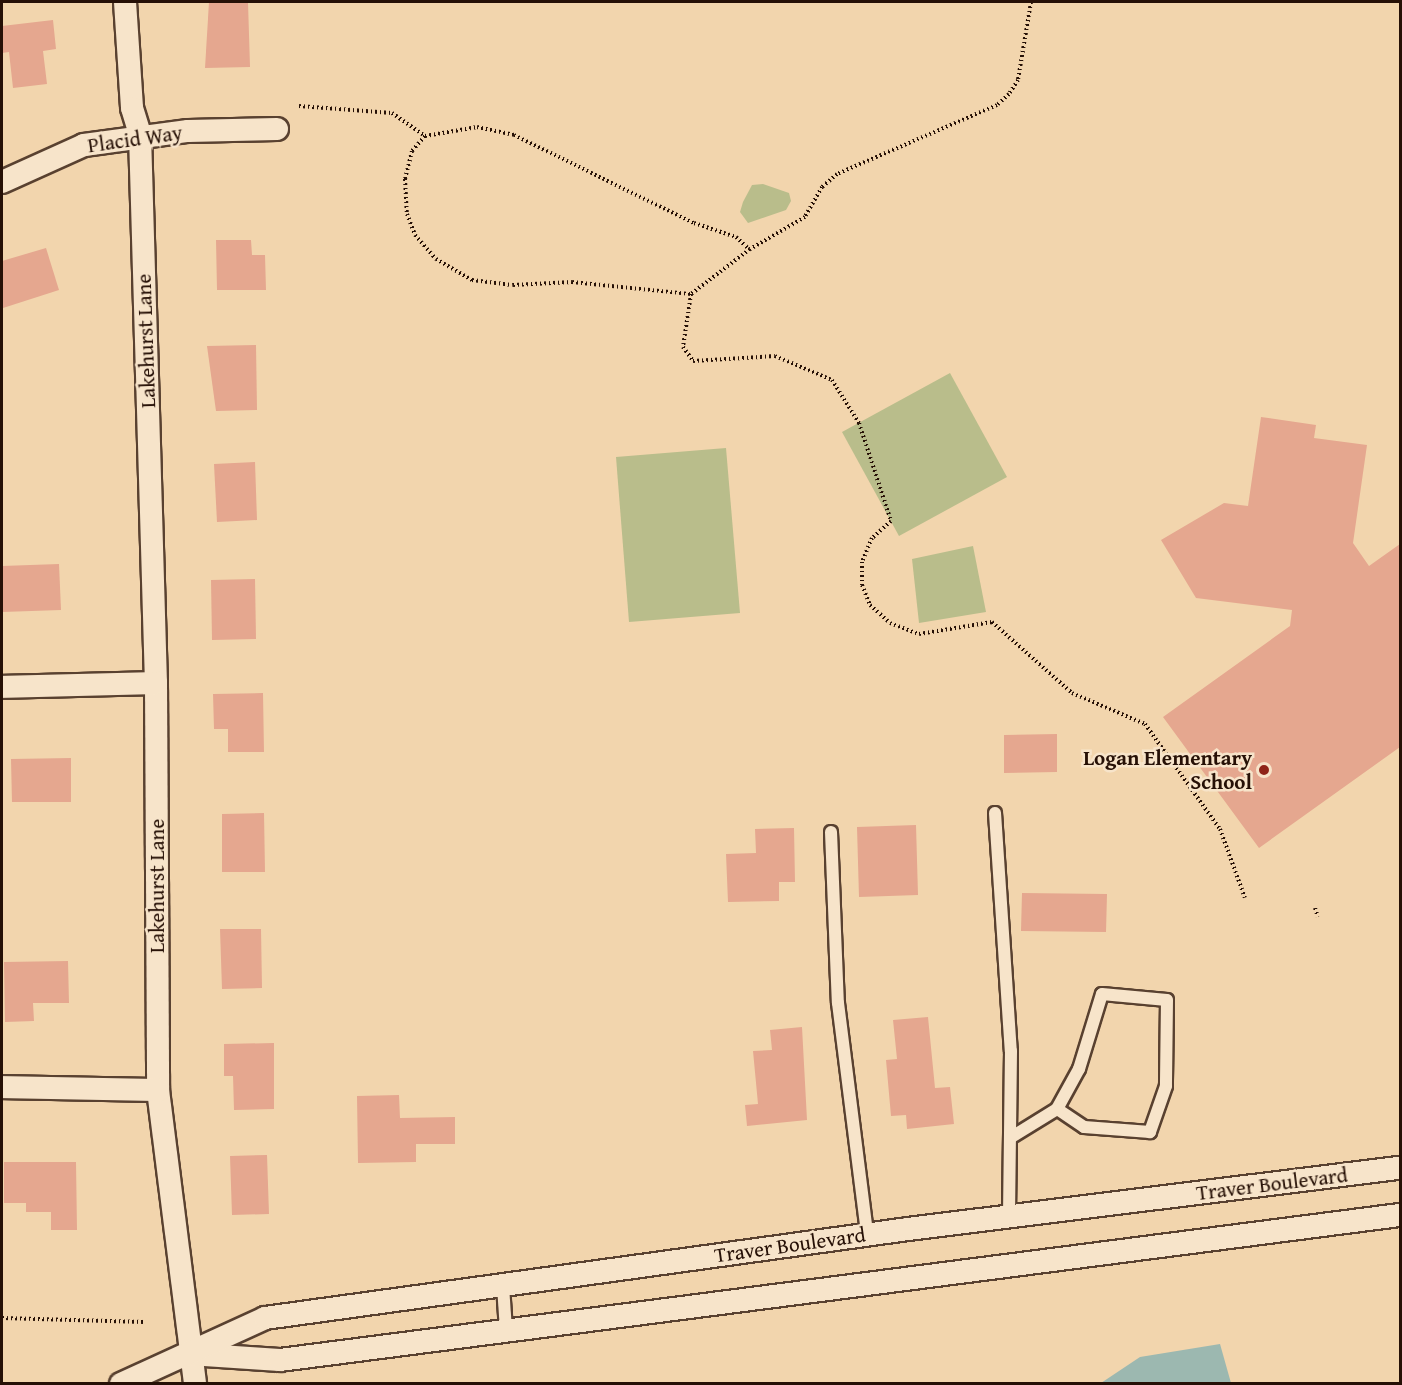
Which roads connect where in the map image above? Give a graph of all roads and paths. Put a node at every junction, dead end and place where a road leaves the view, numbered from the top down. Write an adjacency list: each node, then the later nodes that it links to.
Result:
1 (125, 2): 5 (street, Lakehurst Lane)
2 (1031, 2): 8 (path)
3 (299, 105): 6 (path)
4 (277, 129): 5 (street, Placid Way)
5 (140, 135): 7 (street, Placid Way); 10 (street, Lakehurst Lane)
6 (425, 136): 8 (path); 9 (path)
7 (2, 182)
8 (750, 249): 9 (path)
9 (690, 294): 14 (path)
10 (156, 683): 11 (street); 18 (street, Lakehurst Lane)
11 (2, 687)
12 (995, 813): 20 (lane)
13 (831, 832): 24 (lane)
14 (1245, 898)
15 (1315, 908): 16 (path)
16 (1318, 917)
17 (2, 1087): 18 (street)
18 (158, 1090): 29 (street, Lakehurst Lane)
19 (1057, 1109): 19 (lane); 20 (lane)
20 (1010, 1138): 23 (lane)
21 (1401, 1168): 23 (street, Traver Boulevard)
22 (1401, 1215): 28 (street, Traver Boulevard)
23 (1009, 1216): 24 (street, Traver Boulevard)
24 (867, 1234): 25 (street, Traver Boulevard)
25 (503, 1286): 28 (lane); 29 (street, Traver Boulevard)
26 (2, 1318): 27 (path)
27 (144, 1322)
28 (506, 1330): 29 (street, Traver Boulevard)
29 (188, 1354): 30 (street, Traver Boulevard); 31 (street, Lakehurst Lane)
30 (121, 1383)
31 (195, 1383)

